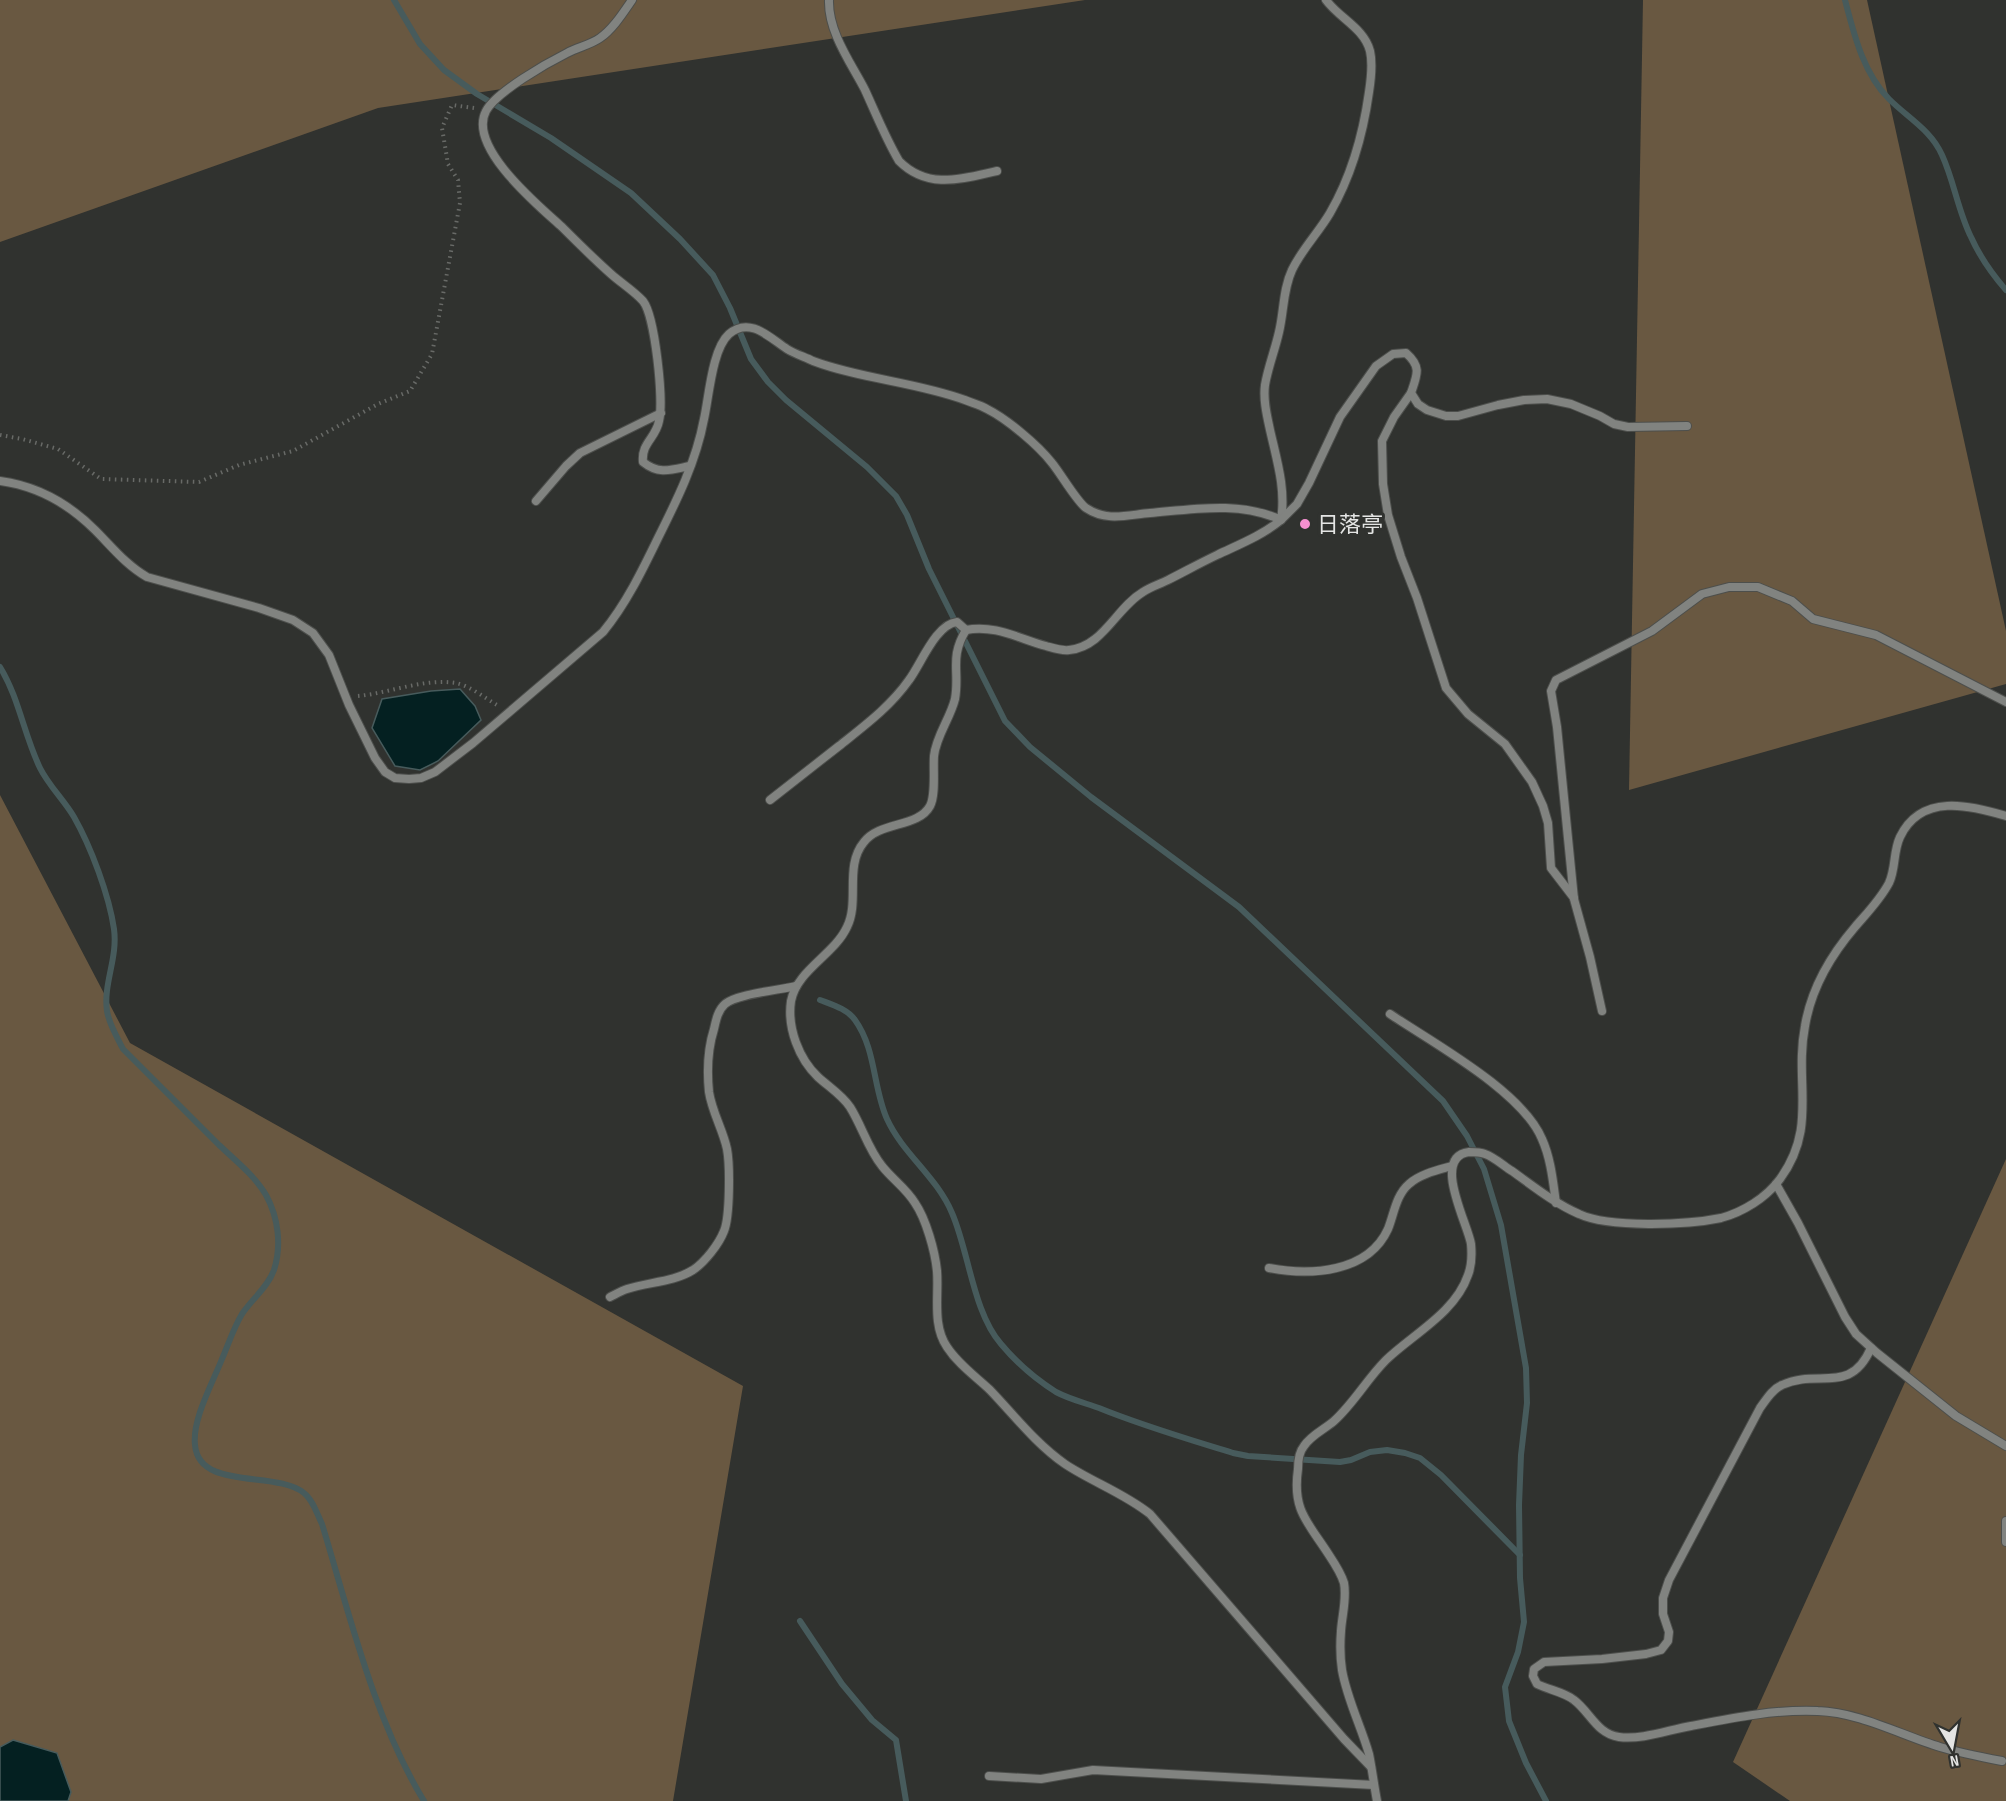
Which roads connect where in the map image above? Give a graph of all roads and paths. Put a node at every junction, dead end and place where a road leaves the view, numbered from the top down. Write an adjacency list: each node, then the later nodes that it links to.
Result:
1 (632, 0): 4 (lane)
2 (829, 0): 5 (lane)
3 (1326, 0): 13 (lane)
4 (486, 110): 7 (lane); 9 (path)
5 (997, 171)
6 (1411, 393): 8 (lane); 13 (lane); 20 (lane)
7 (661, 413): 10 (lane); 12 (lane)
8 (1687, 426)
9 (0, 435)
10 (690, 466): 13 (lane); 17 (lane)
11 (0, 481): 15 (lane)
12 (536, 501)
13 (1281, 520): 14 (lane)
14 (966, 630): 18 (lane); 21 (lane)
15 (346, 697): 17 (path); 17 (lane)
16 (2006, 702): 20 (lane)
17 (509, 712)
18 (770, 800)
19 (2006, 816): 25 (lane)
20 (1574, 899): 22 (lane)
21 (796, 986): 28 (lane); 34 (lane)
22 (1602, 1011)
23 (1390, 1014): 26 (lane)
24 (1452, 1166): 26 (lane); 27 (lane); 34 (lane)
25 (1776, 1184): 26 (lane); 29 (lane)
26 (1556, 1203)
27 (1269, 1268)
28 (610, 1297)
29 (1871, 1348): 30 (lane); 33 (lane)
30 (2006, 1446)
31 (2006, 1521): 32 (lane)
32 (2006, 1542)
33 (2002, 1761)
34 (1371, 1767): 36 (lane)
35 (990, 1776): 36 (lane)
36 (1374, 1785): 37 (lane)
37 (1377, 1801)

